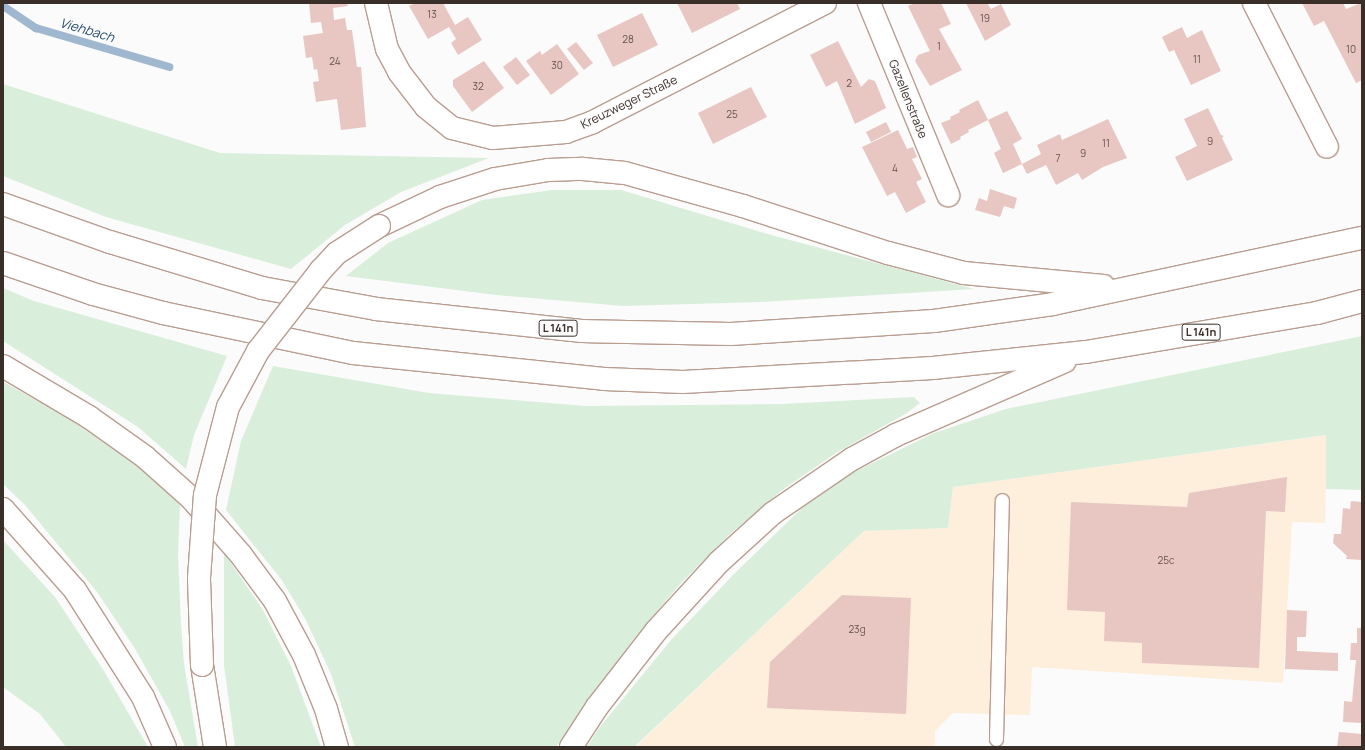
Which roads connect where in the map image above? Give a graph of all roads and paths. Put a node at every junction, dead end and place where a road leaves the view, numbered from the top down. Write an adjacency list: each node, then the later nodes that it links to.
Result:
1 (376, 3): 2 (main road, Kreuzweger Straße)
2 (825, 3)
3 (869, 3): 6 (main road, Gazellenstraße)
4 (1254, 3): 5 (main road)
5 (1327, 147)
6 (948, 195)
7 (3, 204): 10 (main road, L 141n)
8 (1362, 238): 10 (main road, L 141n)
9 (3, 263): 12 (main road, L 141n)
10 (1126, 288): 18 (main road, bridge)
11 (1362, 301): 12 (main road, L 141n)
12 (1086, 352): 20 (main road)
13 (3, 366): 19 (main road)
14 (1002, 500): 16 (lane)
15 (3, 509): 17 (main road)
16 (996, 739)
17 (165, 747)
18 (215, 747)
19 (336, 747)
20 (571, 747)

